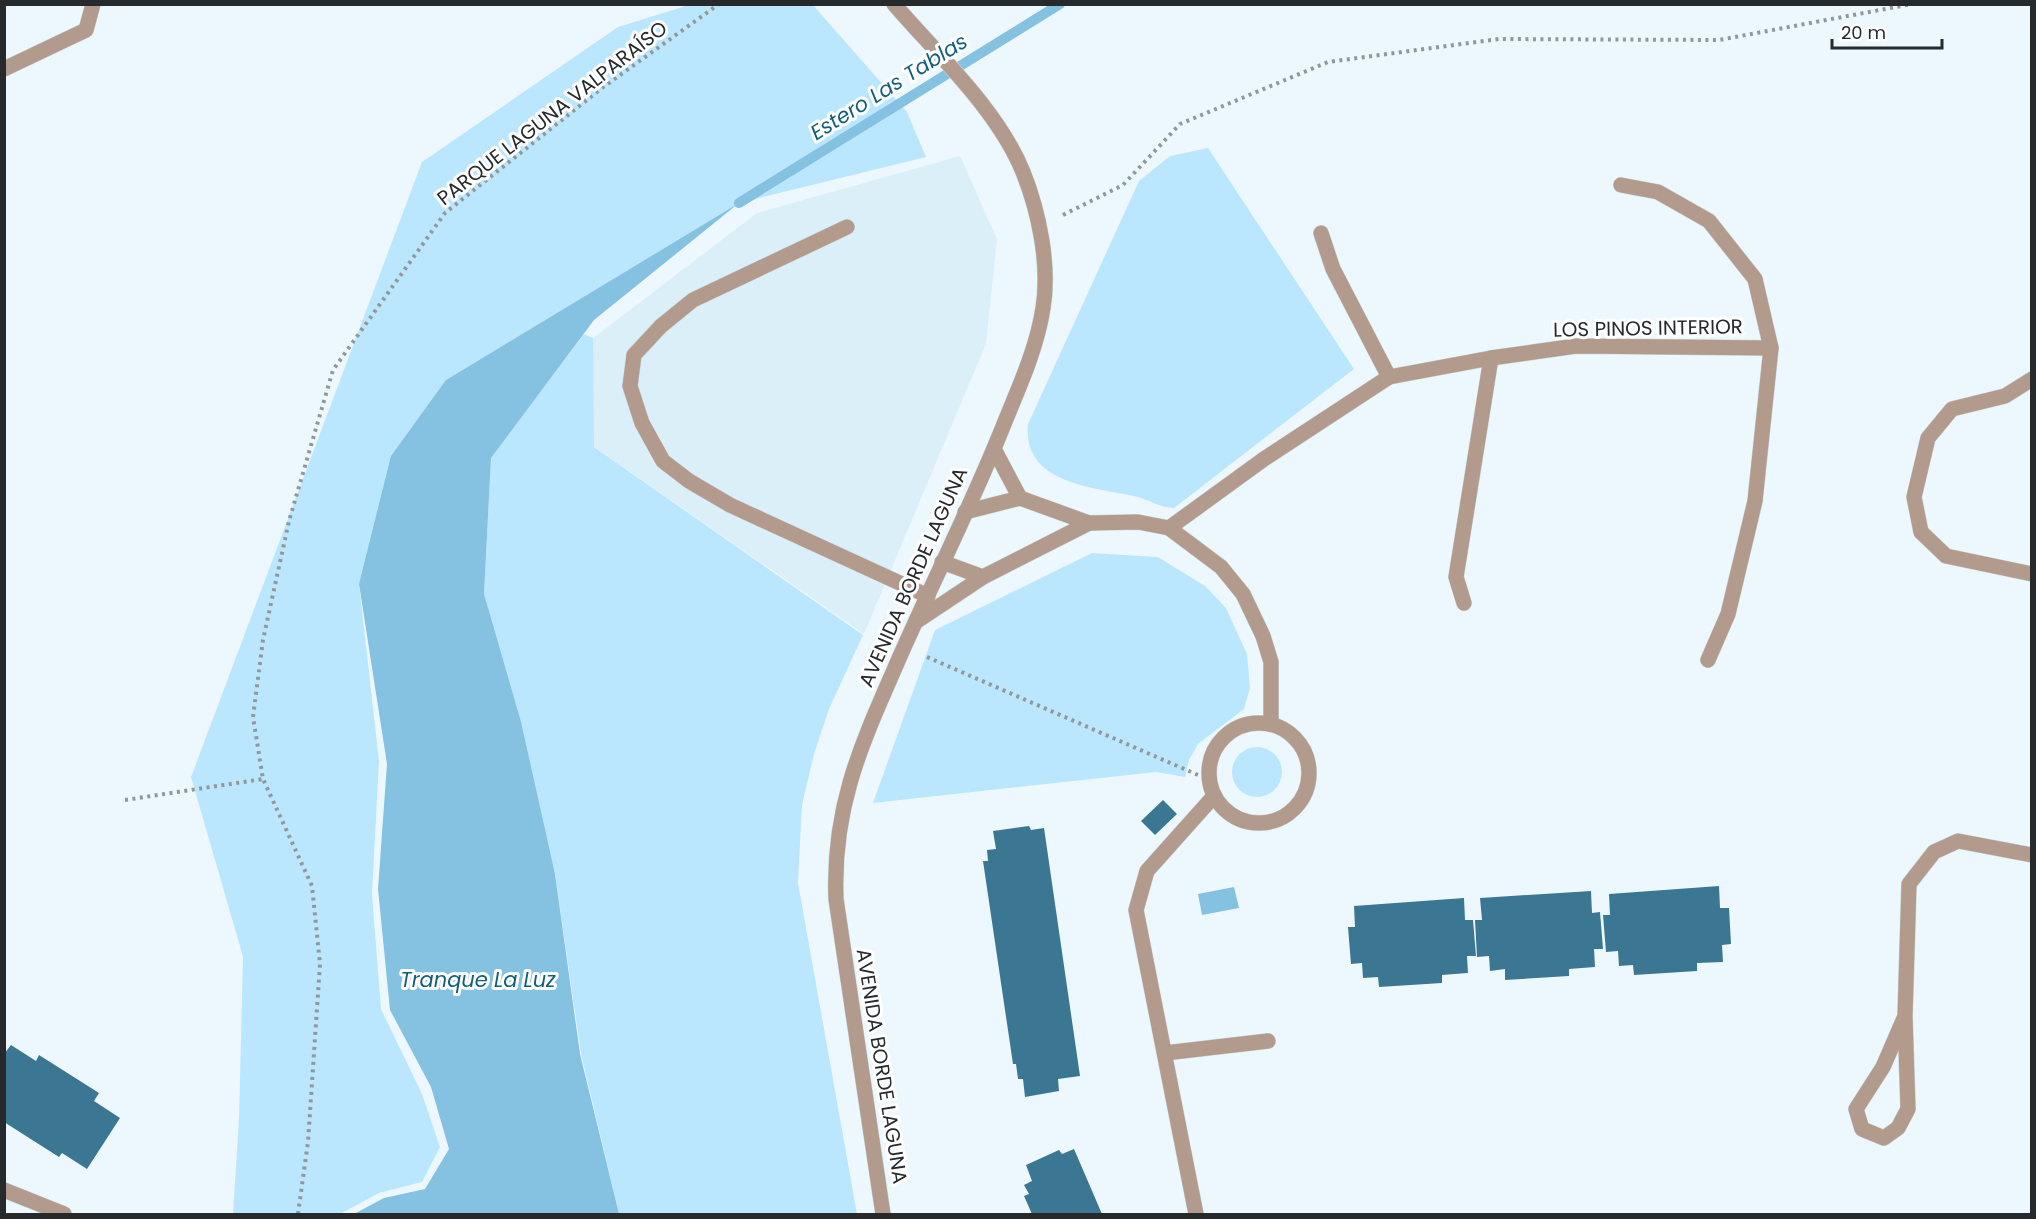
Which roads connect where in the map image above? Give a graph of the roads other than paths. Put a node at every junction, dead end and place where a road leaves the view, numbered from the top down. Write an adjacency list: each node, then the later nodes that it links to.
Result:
1 (93, 4): 3 (street)
2 (894, 4): 11 (street, AVENIDA BORDE LAGUNA)
3 (4, 69)
4 (1621, 185): 7 (street, LOS PINOS INTERIOR)
5 (847, 228): 19 (street)
6 (1322, 233): 9 (street)
7 (1771, 348): 8 (street, LOS PINOS INTERIOR); 22 (street, LOS PINOS INTERIOR)
8 (1491, 358): 9 (street, LOS PINOS INTERIOR); 20 (street)
9 (1389, 377): 15 (street, LOS PINOS INTERIOR)
10 (2031, 379): 17 (street)
11 (994, 450): 12 (street); 13 (street, AVENIDA BORDE LAGUNA)
12 (1020, 498): 13 (street); 14 (street)
13 (965, 512): 16 (street, AVENIDA BORDE LAGUNA)
14 (1089, 523): 15 (street); 18 (street)
15 (1169, 528): 23 (street)
16 (942, 562): 18 (street); 19 (street, AVENIDA BORDE LAGUNA)
17 (2031, 574)
18 (983, 577): 21 (street)
19 (928, 596): 21 (street, AVENIDA BORDE LAGUNA)
20 (1464, 603)
21 (916, 622): 31 (street, AVENIDA BORDE LAGUNA)
22 (1708, 660)
23 (1271, 723): 24 (street); 24 (street)
24 (1214, 796): 28 (street)
25 (2031, 855): 26 (street)
26 (1905, 1016): 26 (street)
27 (1268, 1041): 28 (street)
28 (1164, 1053): 32 (street)
29 (4, 1190): 30 (street)
30 (64, 1215)
31 (883, 1215)
32 (1196, 1215)

